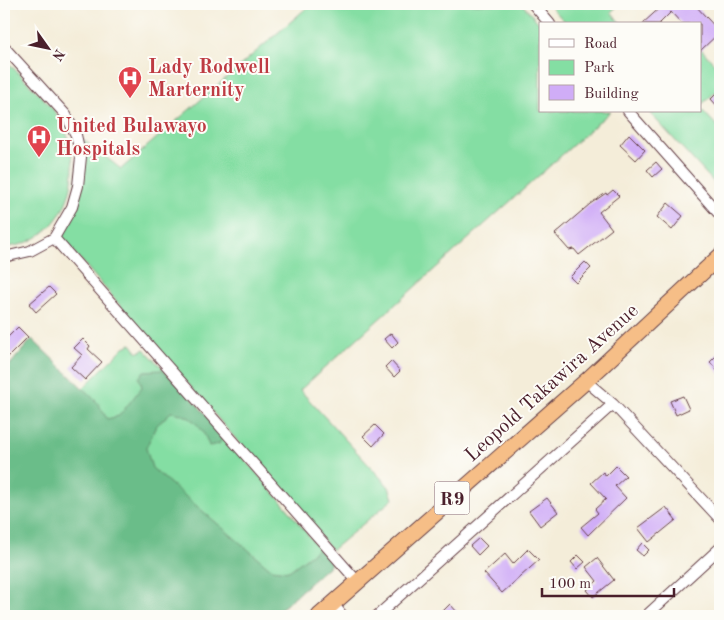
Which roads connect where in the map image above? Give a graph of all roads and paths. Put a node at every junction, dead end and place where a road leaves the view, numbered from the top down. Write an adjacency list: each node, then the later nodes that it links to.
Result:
1 (533, 4): 2 (street)
2 (548, 22)
3 (4, 47): 6 (street)
4 (629, 112): 5 (street)
5 (719, 212)
6 (54, 238): 8 (street); 13 (street)
7 (720, 256): 9 (highway, Leopold Takawira Avenue / R9)
8 (4, 257)
9 (586, 381): 10 (street); 13 (highway, Leopold Takawira Avenue / R9)
10 (613, 404): 11 (street); 17 (street)
11 (720, 520)
12 (720, 548): 18 (street)
13 (357, 582): 14 (highway, Leopold Takawira Avenue / R9)
14 (333, 604): 15 (highway, Leopold Takawira Avenue / R9); 16 (street)
15 (319, 616)
16 (344, 616)
17 (377, 616)
18 (646, 616)

